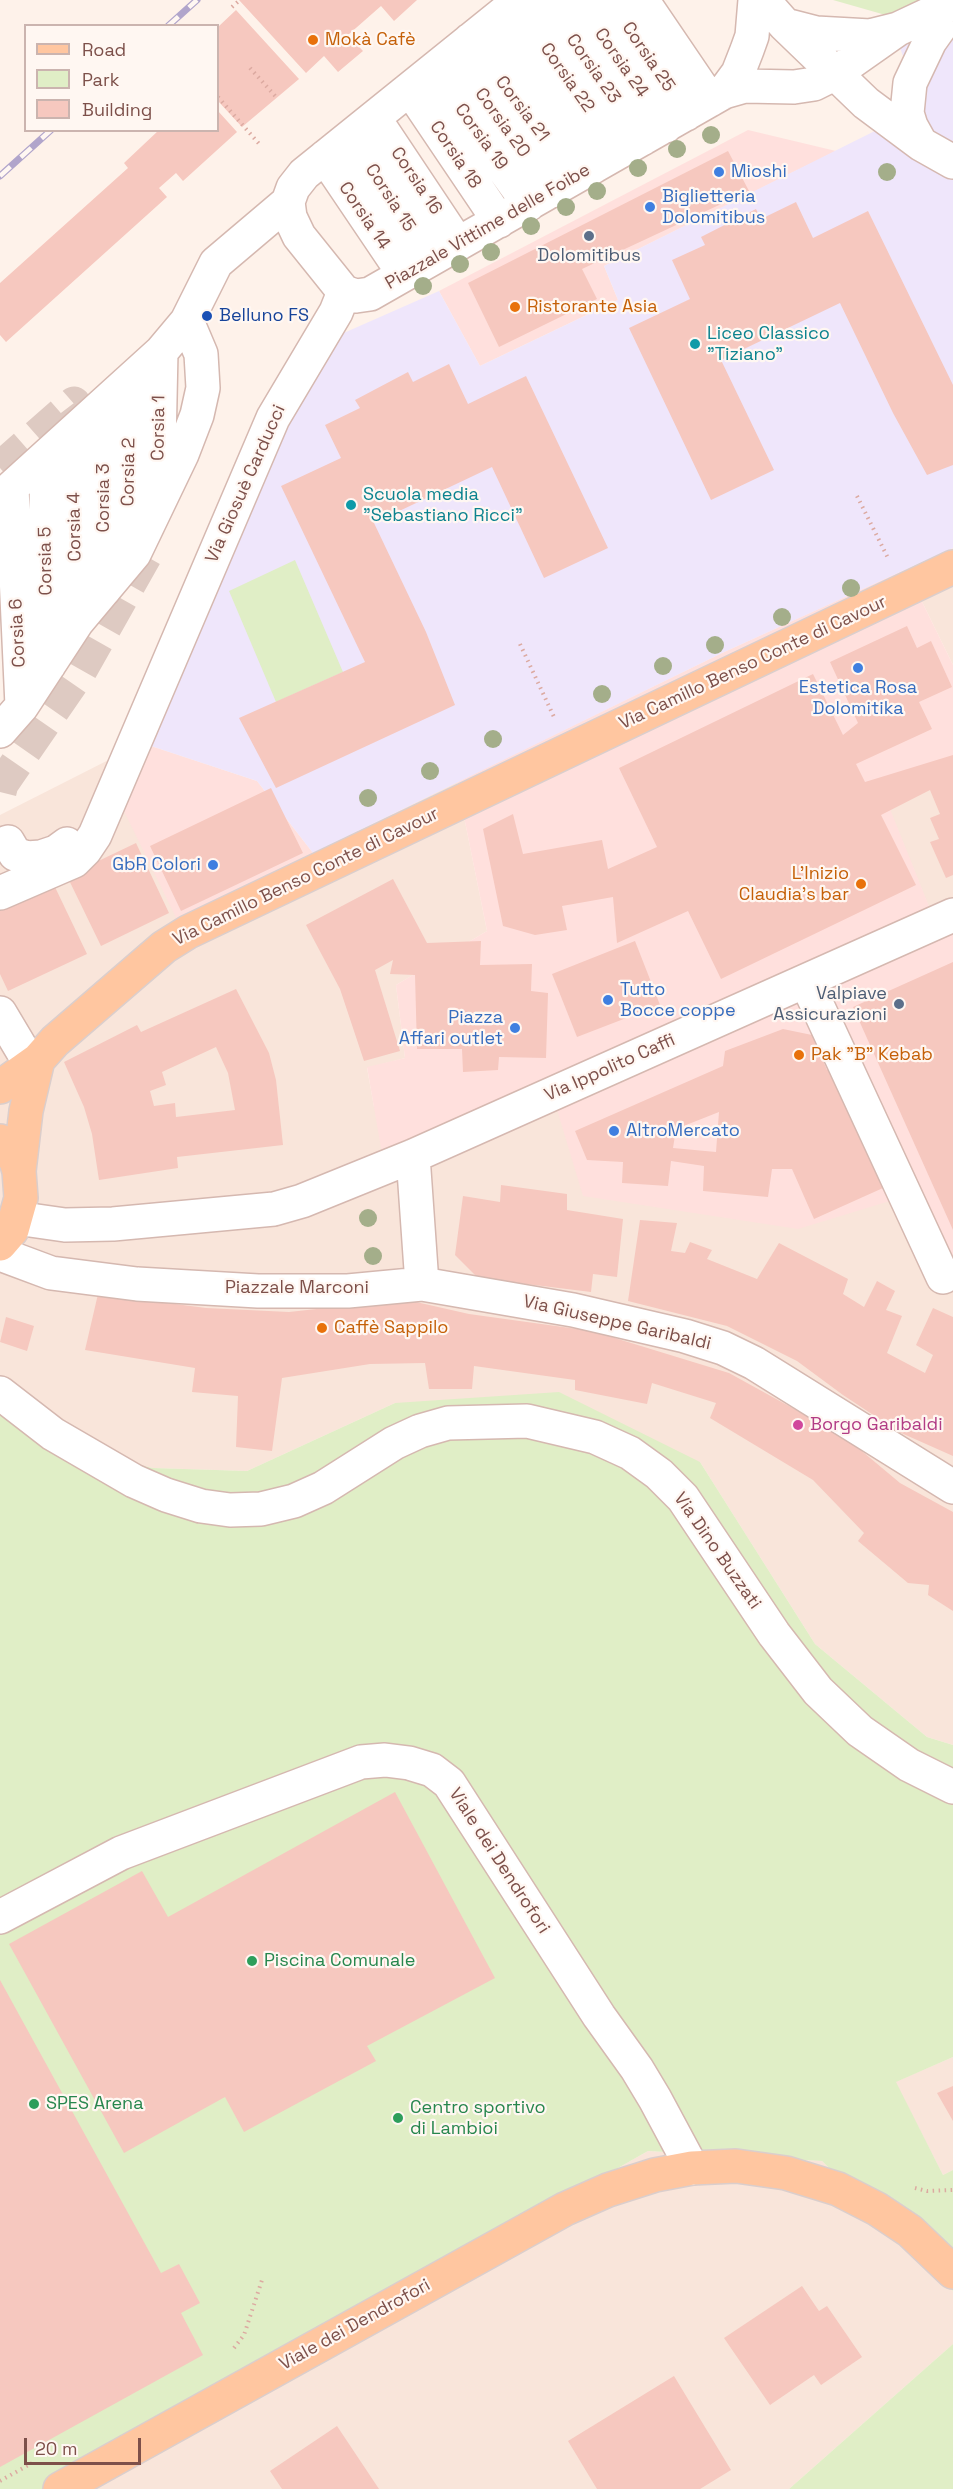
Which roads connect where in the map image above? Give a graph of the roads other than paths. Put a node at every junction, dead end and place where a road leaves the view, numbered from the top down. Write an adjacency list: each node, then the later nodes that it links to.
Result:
1 (577, 0): 14 (street, Corsia 24)
2 (609, 0): 14 (street, Corsia 25)
3 (642, 0): 14 (street)
4 (755, 0): 14 (street)
5 (763, 0): 9 (street)
6 (526, 1): 12 (street); 14 (street, Corsia 23)
7 (953, 3): 10 (street)
8 (953, 9): 13 (street)
9 (785, 25): 10 (street); 11 (street)
10 (898, 29): 11 (street)
11 (834, 74): 13 (street); 14 (street)
12 (422, 80): 14 (street, Corsia 21); 14 (street, Corsia 19); 15 (street); 18 (street, Corsia 18); 18 (street, Corsia 15)
13 (921, 144): 16 (street)
14 (629, 146): 18 (street, Piazzale Vittime delle Foibe)
15 (325, 157): 17 (street); 18 (street, Corsia 14)
16 (953, 162)
17 (288, 202): 19 (street); 20 (street)
18 (455, 246): 19 (street, Piazzale Vittime delle Foibe)
19 (344, 292): 31 (street, Via Giosuè Carducci)
20 (187, 321): 21 (street); 27 (street)
21 (161, 352): 22 (street); 27 (street, Corsia 1)
22 (131, 381): 23 (street); 28 (street, Corsia 2)
23 (103, 406): 24 (street); 30 (street, Corsia 3)
24 (74, 432): 25 (street); 32 (street, Corsia 4)
25 (47, 456): 26 (street); 33 (street, Corsia 5)
26 (6, 493): 34 (street, Corsia 6)
27 (157, 504): 28 (street)
28 (127, 563): 30 (street)
29 (953, 567): 41 (main road, Via Camillo Benso Conte di Cavour)
30 (104, 590): 32 (street)
31 (188, 617): 36 (street, Via Giosuè Carducci); 37 (street, Via Giosuè Carducci)
32 (76, 622): 33 (street)
33 (49, 665): 34 (street)
34 (22, 706): 35 (street)
35 (0, 731)
36 (8, 843)
37 (0, 893)
38 (953, 915): 39 (street, Via Ippolito Caffi)
39 (806, 981): 44 (street, Via Ippolito Caffi); 48 (street)
40 (0, 1013): 41 (street)
41 (34, 1062): 42 (main road, Via Camillo Benso Conte di Cavour); 45 (main road)
42 (0, 1087)
43 (0, 1141): 45 (main road)
44 (413, 1156): 46 (street); 49 (street)
45 (19, 1171): 46 (main road)
46 (8, 1231)
47 (0, 1254): 49 (street, Piazzale Marconi)
48 (943, 1277)
49 (422, 1284): 51 (street, Via Giuseppe Garibaldi)
50 (3, 1391): 52 (street, Via Dino Buzzati)
51 (953, 1487)
52 (953, 1787)
53 (0, 1917): 54 (street, Viale dei Dendrofori)
54 (692, 2168): 55 (main road, Viale dei Dendrofori); 56 (main road, Viale dei Dendrofori)
55 (953, 2272)
56 (60, 2489)

